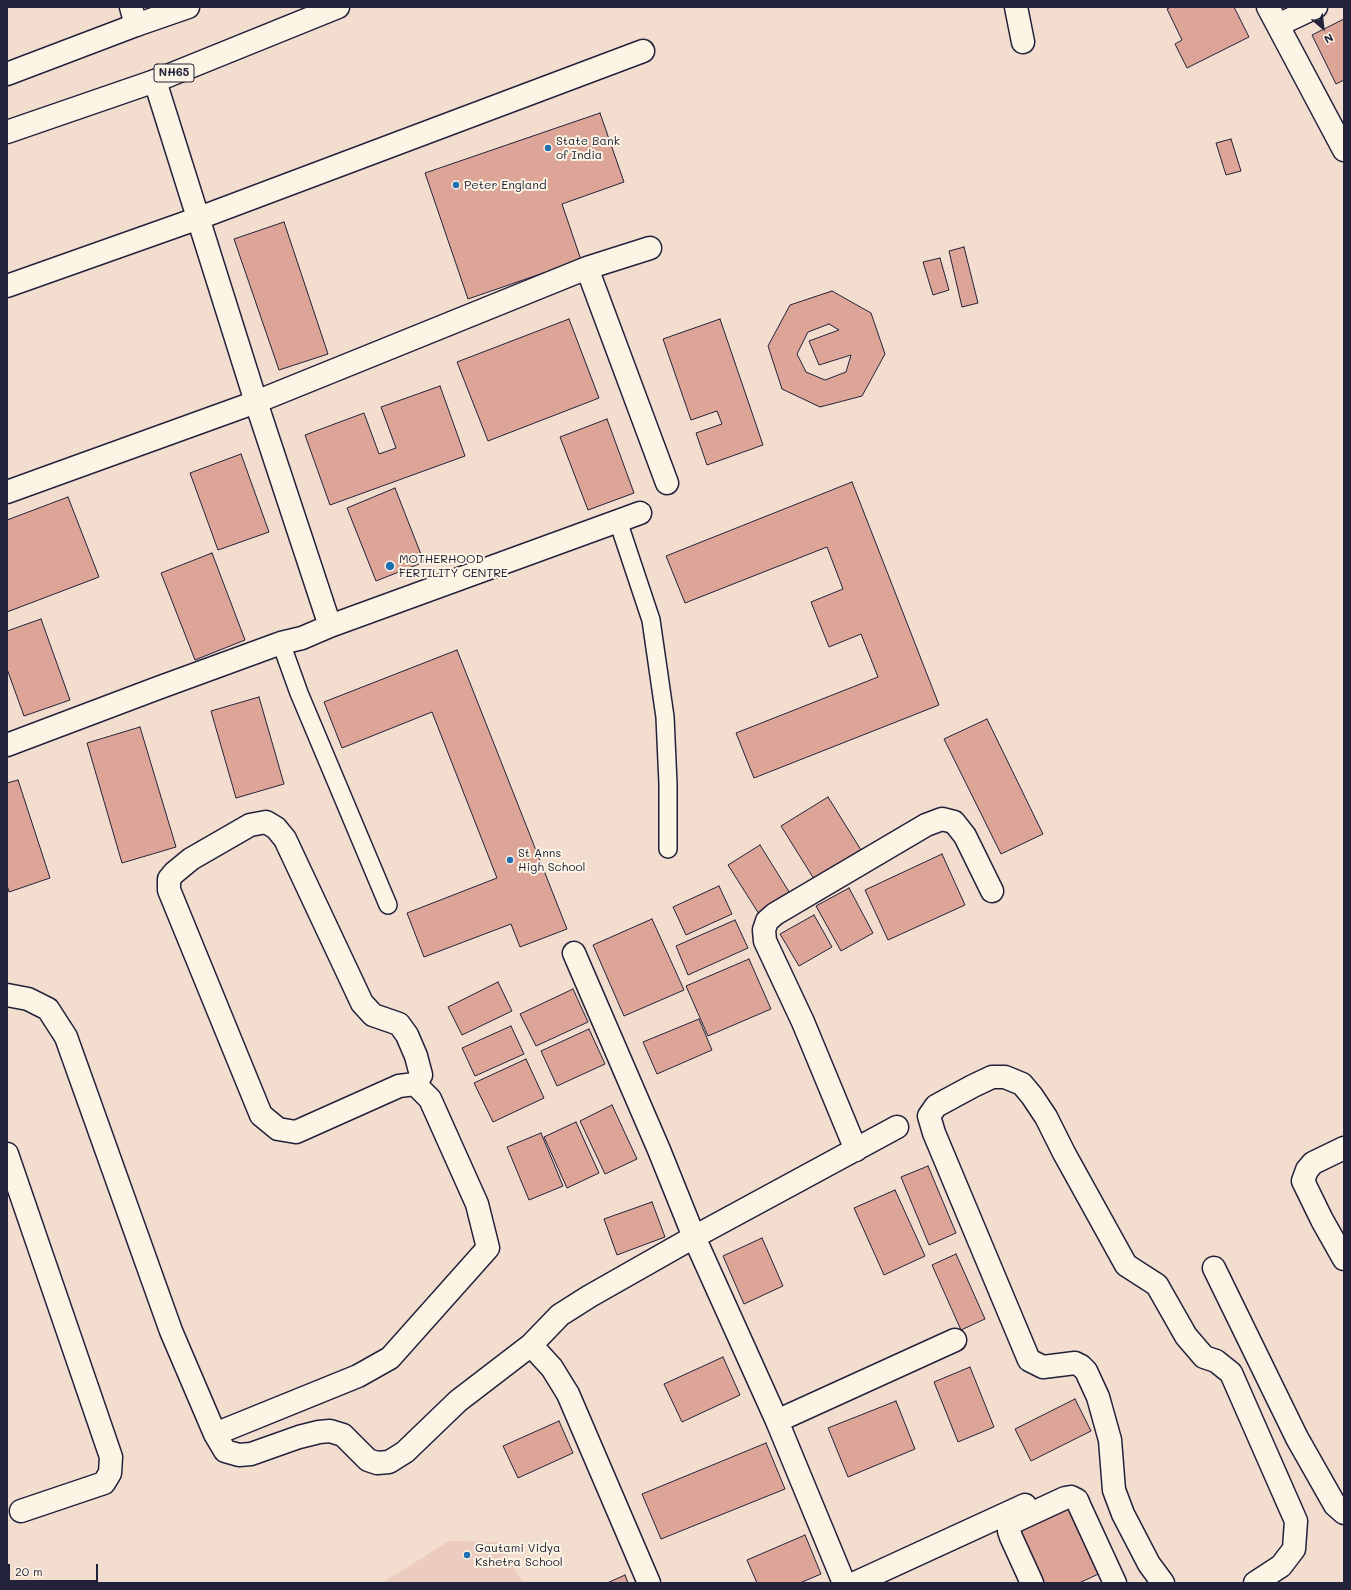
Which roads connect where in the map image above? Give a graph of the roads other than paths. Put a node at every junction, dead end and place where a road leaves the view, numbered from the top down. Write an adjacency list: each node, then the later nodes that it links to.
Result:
1 (188, 7): 5 (main road)
2 (338, 7): 10 (main road, NH65)
3 (1016, 7): 7 (main road)
4 (1316, 7): 6 (main road)
5 (133, 16): 9 (main road)
6 (1273, 16): 12 (main road)
7 (1023, 42)
8 (643, 51): 13 (main road)
9 (7, 74)
10 (155, 80): 11 (main road, NH65); 13 (main road)
11 (7, 132)
12 (1344, 150)
13 (199, 218): 16 (main road); 17 (main road)
14 (650, 248): 15 (main road)
15 (587, 268): 17 (main road); 18 (main road)
16 (7, 286)
17 (256, 402): 19 (main road); 22 (main road)
18 (667, 483)
19 (7, 492)
20 (640, 513): 21 (main road)
21 (618, 521): 22 (main road); 25 (lane)
22 (330, 626): 23 (main road)
23 (281, 643): 24 (main road); 27 (lane)
24 (7, 745)
25 (668, 849)
26 (992, 891): 33 (main road)
27 (388, 905)
28 (574, 953): 35 (main road)
29 (7, 995): 41 (main road)
30 (415, 1084): 30 (main road); 41 (main road)
31 (897, 1127): 33 (main road)
32 (1344, 1148): 36 (main road)
33 (856, 1150): 35 (main road)
34 (7, 1154): 43 (main road)
35 (694, 1237): 39 (main road); 40 (main road)
36 (1344, 1259)
37 (1214, 1268): 44 (main road)
38 (955, 1340): 40 (main road)
39 (531, 1345): 41 (main road); 45 (main road)
40 (777, 1421): 46 (main road)
41 (215, 1434)
42 (1055, 1490): 47 (main road)
43 (21, 1511)
44 (1344, 1513)
45 (649, 1583)
46 (844, 1583)
47 (855, 1583)
48 (1032, 1583): 49 (main road)
49 (1116, 1583)
50 (1163, 1583): 51 (main road)
51 (1255, 1583)

